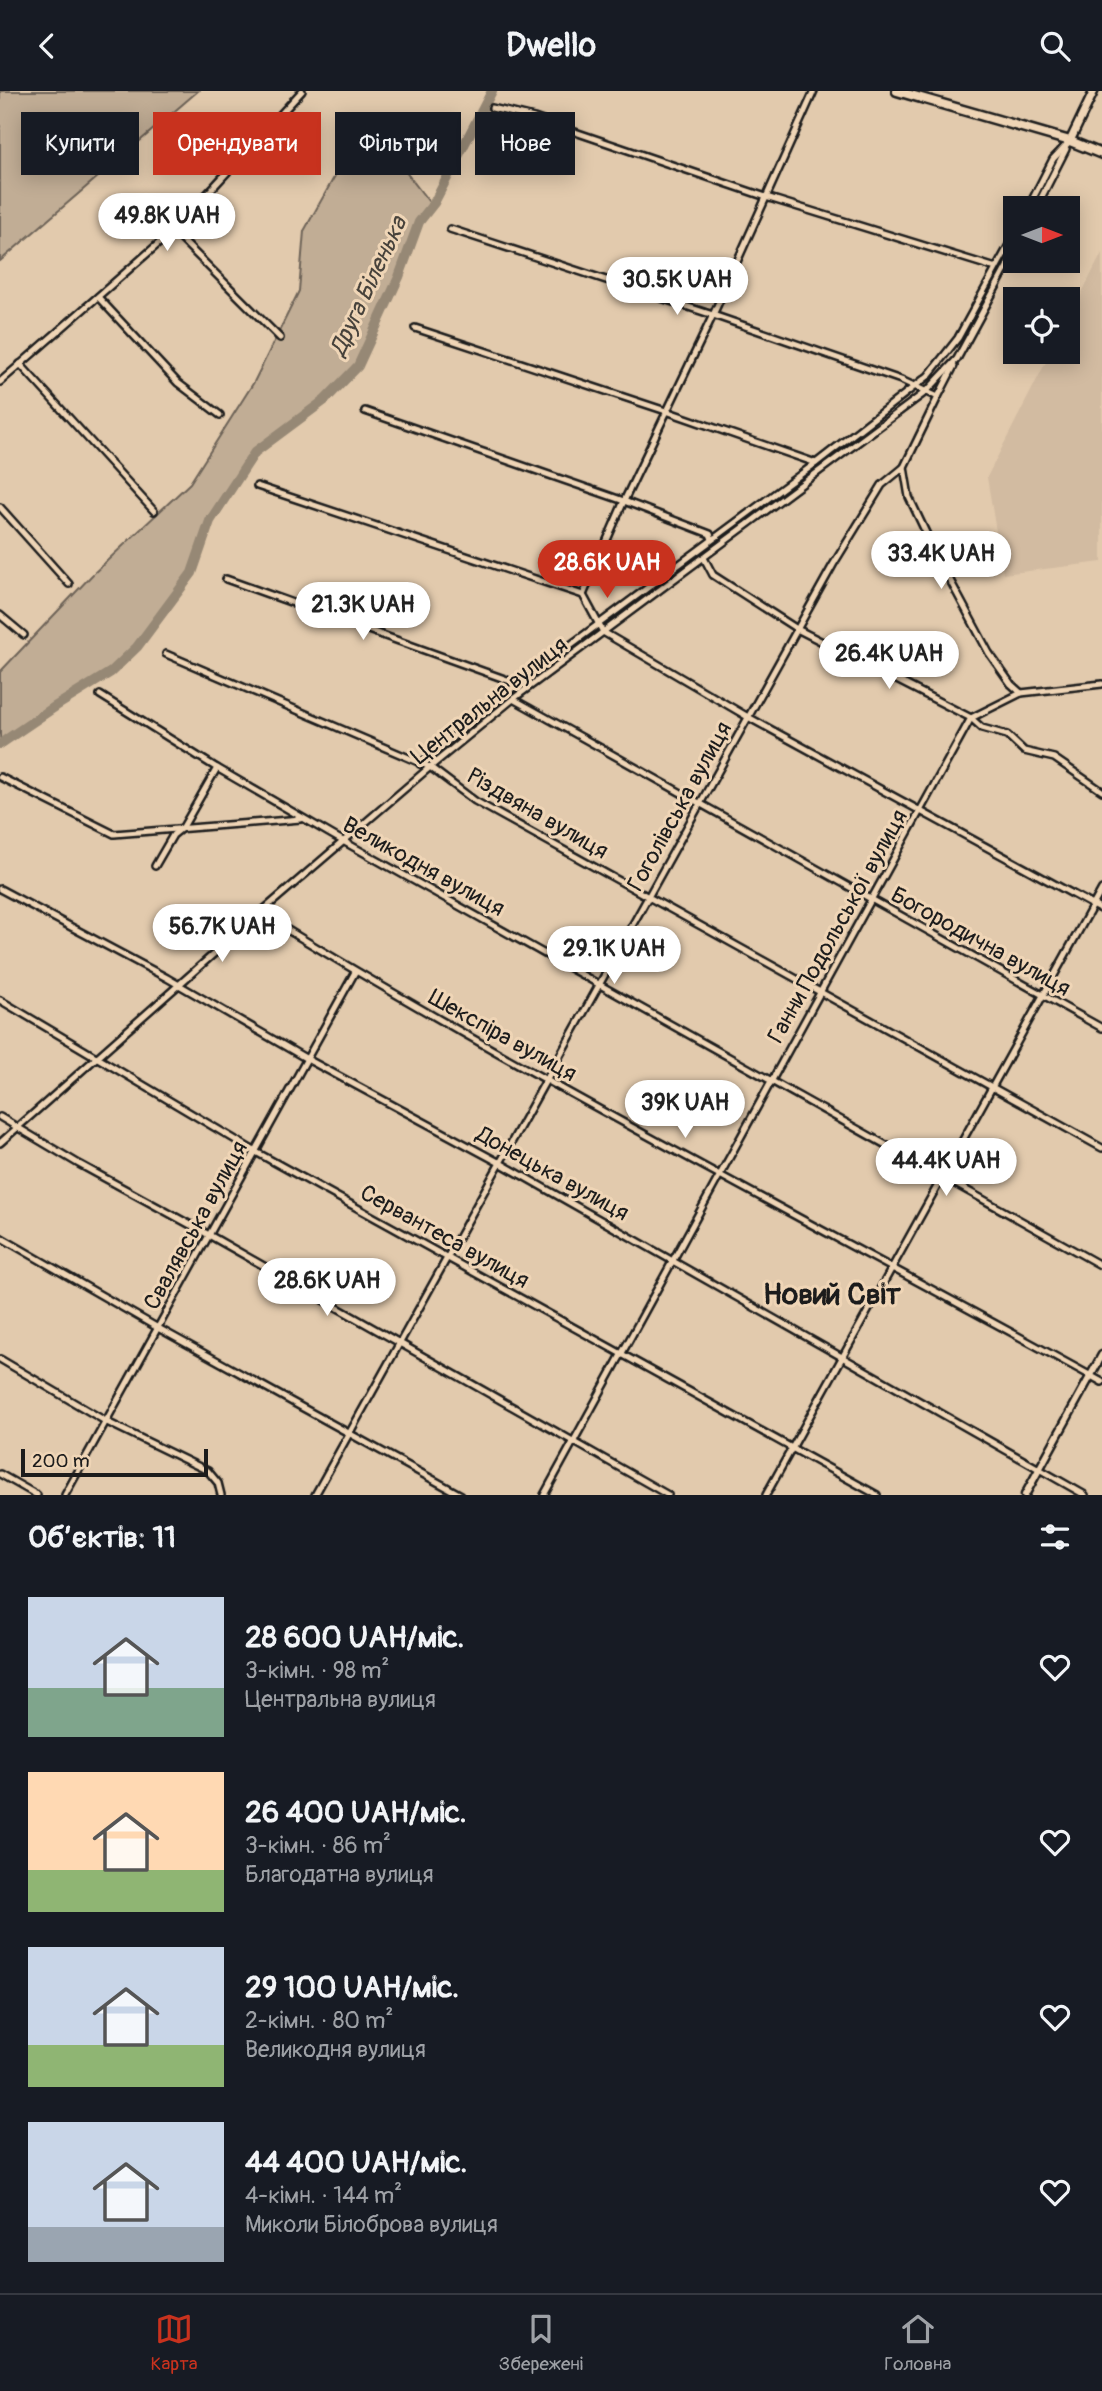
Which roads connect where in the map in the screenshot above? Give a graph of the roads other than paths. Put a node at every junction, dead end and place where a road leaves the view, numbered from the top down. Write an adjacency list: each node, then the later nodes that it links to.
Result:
1 (302, 91): 12 (street)
2 (814, 91): 10 (street)
3 (897, 91): 6 (main road)
4 (1094, 91): 6 (main road)
5 (492, 108): 10 (street)
6 (1070, 141): 7 (main road); 8 (street); 9 (street)
7 (1102, 154)
8 (1034, 196)
9 (1042, 196)
10 (766, 197): 14 (street); 17 (street)
11 (450, 229): 17 (street)
12 (173, 230): 16 (street); 19 (street)
13 (1003, 255): 14 (street, Центральна вулиця)
14 (996, 268): 23 (street, Центральна вулиця)
15 (1004, 273): 20 (street, Центральна вулиця)
16 (98, 297): 21 (street); 28 (street)
17 (713, 315): 23 (street); 27 (street)
18 (415, 328): 27 (street)
19 (280, 338)
20 (957, 359): 24 (street, Центральна вулиця); 25 (street, Гоголівська вулиця)
21 (20, 364): 22 (street); 34 (street)
22 (0, 382)
23 (913, 387): 24 (street); 29 (street, Центральна вулиця)
24 (927, 391): 25 (street); 36 (street, Центральна вулиця)
25 (938, 397): 30 (street, Гоголівська вулиця)
26 (365, 411): 32 (street)
27 (666, 411): 29 (street); 32 (street)
28 (220, 415)
29 (816, 463): 35 (street, Центральна вулиця)
30 (904, 467): 42 (street, Гоголівська вулиця); 48 (street)
31 (257, 486): 39 (street)
32 (624, 501): 35 (street); 39 (street)
33 (0, 507): 38 (street)
34 (154, 511)
35 (712, 539): 41 (street, Центральна вулиця)
36 (704, 558): 42 (street); 43 (street, Центральна вулиця)
37 (226, 579): 47 (street)
38 (69, 584)
39 (583, 595): 41 (street)
40 (0, 615): 44 (street)
41 (600, 622): 43 (street); 47 (street, Центральна вулиця)
42 (797, 629): 51 (street, Гоголівська вулиця); 52 (street)
43 (603, 632): 50 (street, Центральна вулиця); 51 (street)
44 (24, 635)
45 (166, 654): 53 (street, Різдвяна вулиця)
46 (1102, 684): 48 (street)
47 (515, 686): 53 (street, Центральна вулиця)
48 (1021, 693): 52 (street)
49 (100, 695): 55 (street, Великодня вулиця)
50 (513, 699): 54 (street, Центральна вулиця); 58 (street, Богородична вулиця)
51 (748, 717): 58 (street, Гоголівська вулиця); 59 (street)
52 (971, 718): 57 (street); 59 (street, Ганни Подольської вулиця)
53 (419, 764): 54 (street, Різдвяна вулиця)
54 (430, 767): 62 (street, Центральна вулиця); 66 (street, Різдвяна вулиця)
55 (217, 768): 60 (street, Великодня вулиця); 61 (street)
56 (0, 777): 61 (street)
57 (1102, 791)
58 (701, 802): 66 (street, Гоголівська вулиця); 67 (street, Богородична вулиця)
59 (920, 810): 67 (street, Ганни Подольської вулиця); 68 (street)
60 (302, 818): 61 (street); 62 (street, Великодня вулиця)
61 (183, 827): 63 (street)
62 (345, 841): 70 (street, Центральна вулиця); 73 (street, Великодня вулиця)
63 (155, 866)
64 (1102, 888): 68 (street)
65 (0, 889): 72 (street, Донецька вулиця)
66 (648, 897): 73 (street, Гоголівська вулиця); 74 (street, Різдвяна вулиця)
67 (871, 900): 74 (street, Ганни Подольської вулиця); 75 (street, Богородична вулиця)
68 (1093, 905): 69 (street); 75 (street)
69 (1102, 911)
70 (260, 913): 71 (street, Шекспіра вулиця); 72 (street, Центральна вулиця)
71 (355, 972): 79 (street, Свалявська вулиця); 80 (street, Шекспіра вулиця)
72 (178, 985): 78 (street, Центральна вулиця); 79 (street, Донецька вулиця)
73 (599, 985): 80 (street, Гоголівська вулиця); 81 (street, Великодня вулиця)
74 (820, 992): 81 (street, Ганни Подольської вулиця); 82 (street, Різдвяна вулиця)
75 (1043, 995): 77 (street, Богородична вулиця); 82 (street)
76 (0, 1000): 78 (street, Сервантеса вулиця)
77 (1102, 1028)
78 (98, 1059): 84 (street, Центральна вулиця); 87 (street, Сервантеса вулиця)
79 (307, 1059): 87 (street, Свалявська вулиця); 88 (street, Донецька вулиця)
80 (547, 1079): 88 (street, Гоголівська вулиця); 89 (street, Шекспіра вулиця)
81 (771, 1081): 89 (street, Ганни Подольської вулиця); 90 (street, Великодня вулиця)
82 (992, 1087): 86 (street, Різдвяна вулиця); 90 (street)
83 (0, 1117): 84 (street)
84 (18, 1128): 85 (street, Центральна вулиця); 91 (street)
85 (0, 1143)
86 (1102, 1147)
87 (256, 1152): 91 (street, Свалявська вулиця); 93 (street, Сервантеса вулиця)
88 (500, 1163): 93 (street, Гоголівська вулиця); 94 (street, Донецька вулиця)
89 (720, 1174): 94 (street, Ганни Подольської вулиця); 96 (street, Шекспіра вулиця)
90 (942, 1177): 95 (street, Великодня вулиця); 96 (street)
91 (209, 1235): 97 (street, Свалявська вулиця); 98 (street)
92 (0, 1237): 97 (street)
93 (448, 1257): 98 (street, Гоголівська вулиця); 99 (street, Сервантеса вулиця)
94 (673, 1261): 99 (street, Ганни Подольської вулиця); 101 (street, Донецька вулиця)
95 (1102, 1266)
96 (892, 1268): 101 (street); 103 (street, Шекспіра вулиця)
97 (158, 1328): 105 (street, Свалявська вулиця); 106 (street)
98 (399, 1344): 106 (street, Гоголівська вулиця); 107 (street)
99 (622, 1354): 107 (street, Ганни Подольської вулиця); 108 (street, Сервантеса вулиця)
100 (1102, 1355): 103 (street)
101 (842, 1358): 108 (street); 109 (street, Донецька вулиця)
102 (0, 1359): 105 (street)
103 (1091, 1376): 104 (street, Шекспіра вулиця); 109 (street)
104 (1102, 1382)
105 (107, 1422): 112 (street, Свалявська вулиця); 113 (street)
106 (349, 1433): 114 (street, Гоголівська вулиця); 115 (street)
107 (573, 1441): 116 (street, Ганни Подольської вулиця); 117 (street)
108 (792, 1448): 118 (street); 119 (street, Сервантеса вулиця)
109 (1038, 1470): 120 (street); 121 (street, Донецька вулиця)
110 (0, 1474): 111 (street)
111 (37, 1495)
112 (65, 1495)
113 (221, 1495)
114 (315, 1495)
115 (461, 1495)
116 (544, 1495)
117 (668, 1495)
118 (766, 1495)
119 (877, 1495)
120 (1025, 1495)
121 (1085, 1495)

